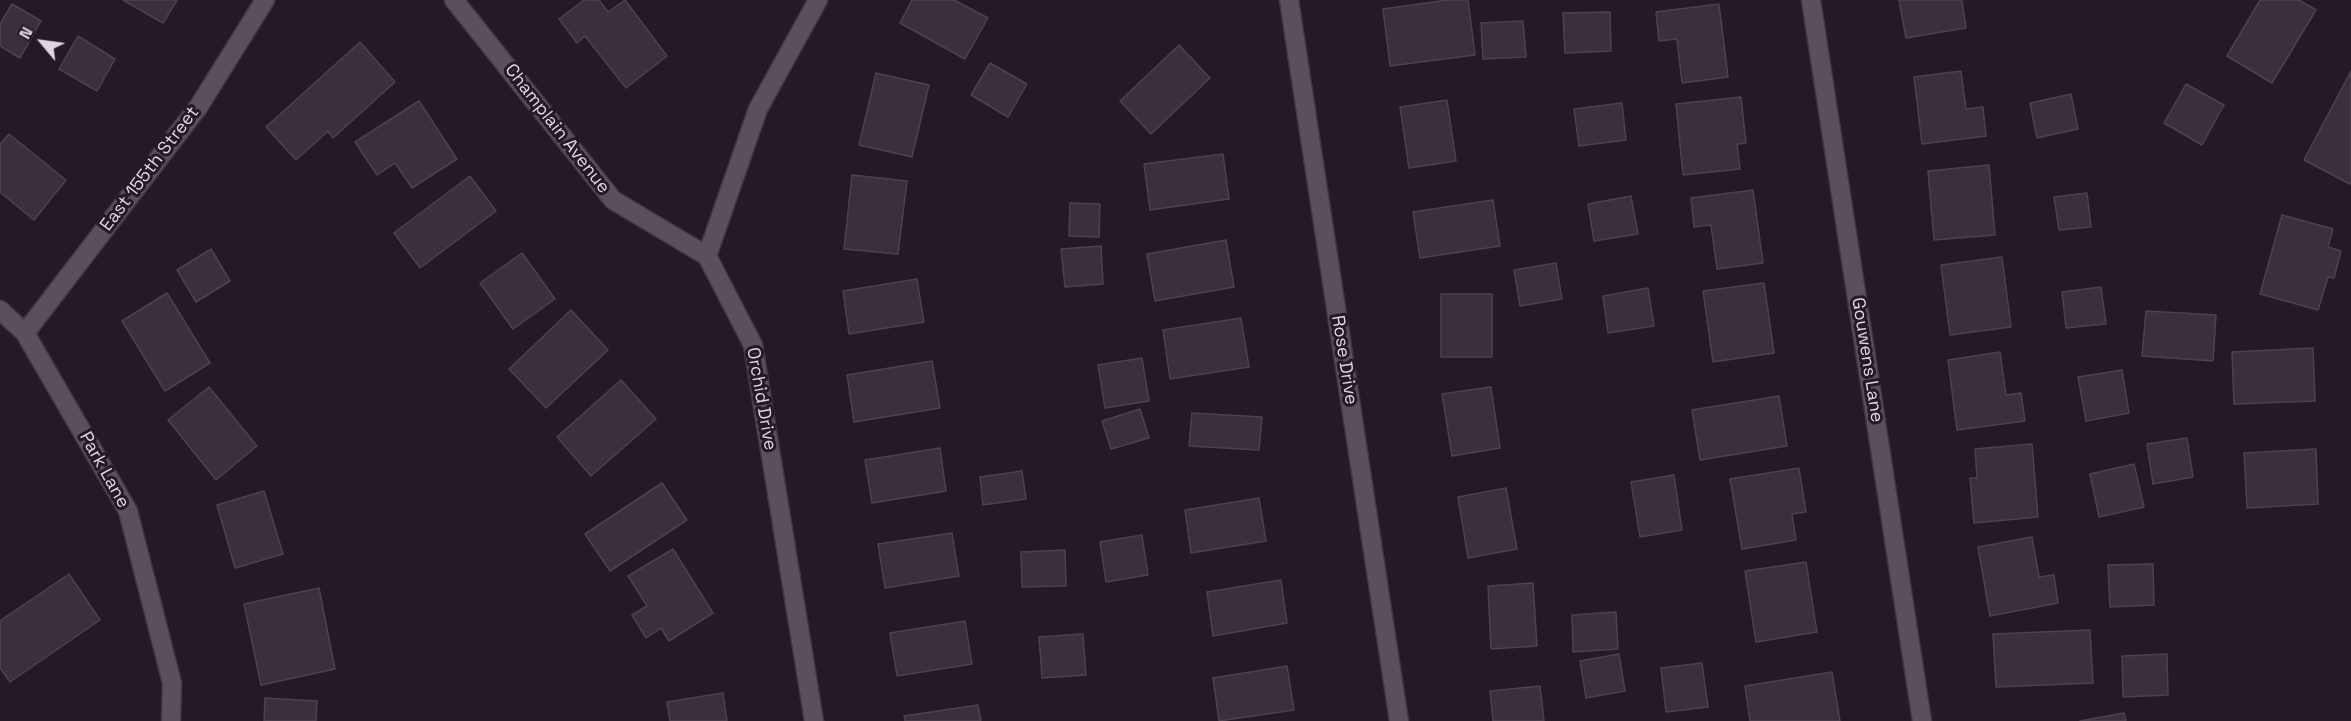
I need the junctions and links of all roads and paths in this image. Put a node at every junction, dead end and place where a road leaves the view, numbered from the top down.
1 (265, 0) edge
2 (454, 0) edge
3 (818, 0) edge
4 (1288, 0) edge
5 (1811, 0) edge
6 (707, 256) junction
7 (0, 310) edge
8 (25, 333) junction
9 (171, 721) edge
10 (814, 721) edge
11 (1399, 721) edge
12 (1922, 721) edge

1 - 8 street, East 155th Street
2 - 6 street, Champlain Avenue
3 - 6 street
4 - 11 street, Rose Drive
5 - 12 street, Gouwens Lane
6 - 10 street, Orchid Drive
7 - 8 street, Park Lane
8 - 9 street, Park Lane

